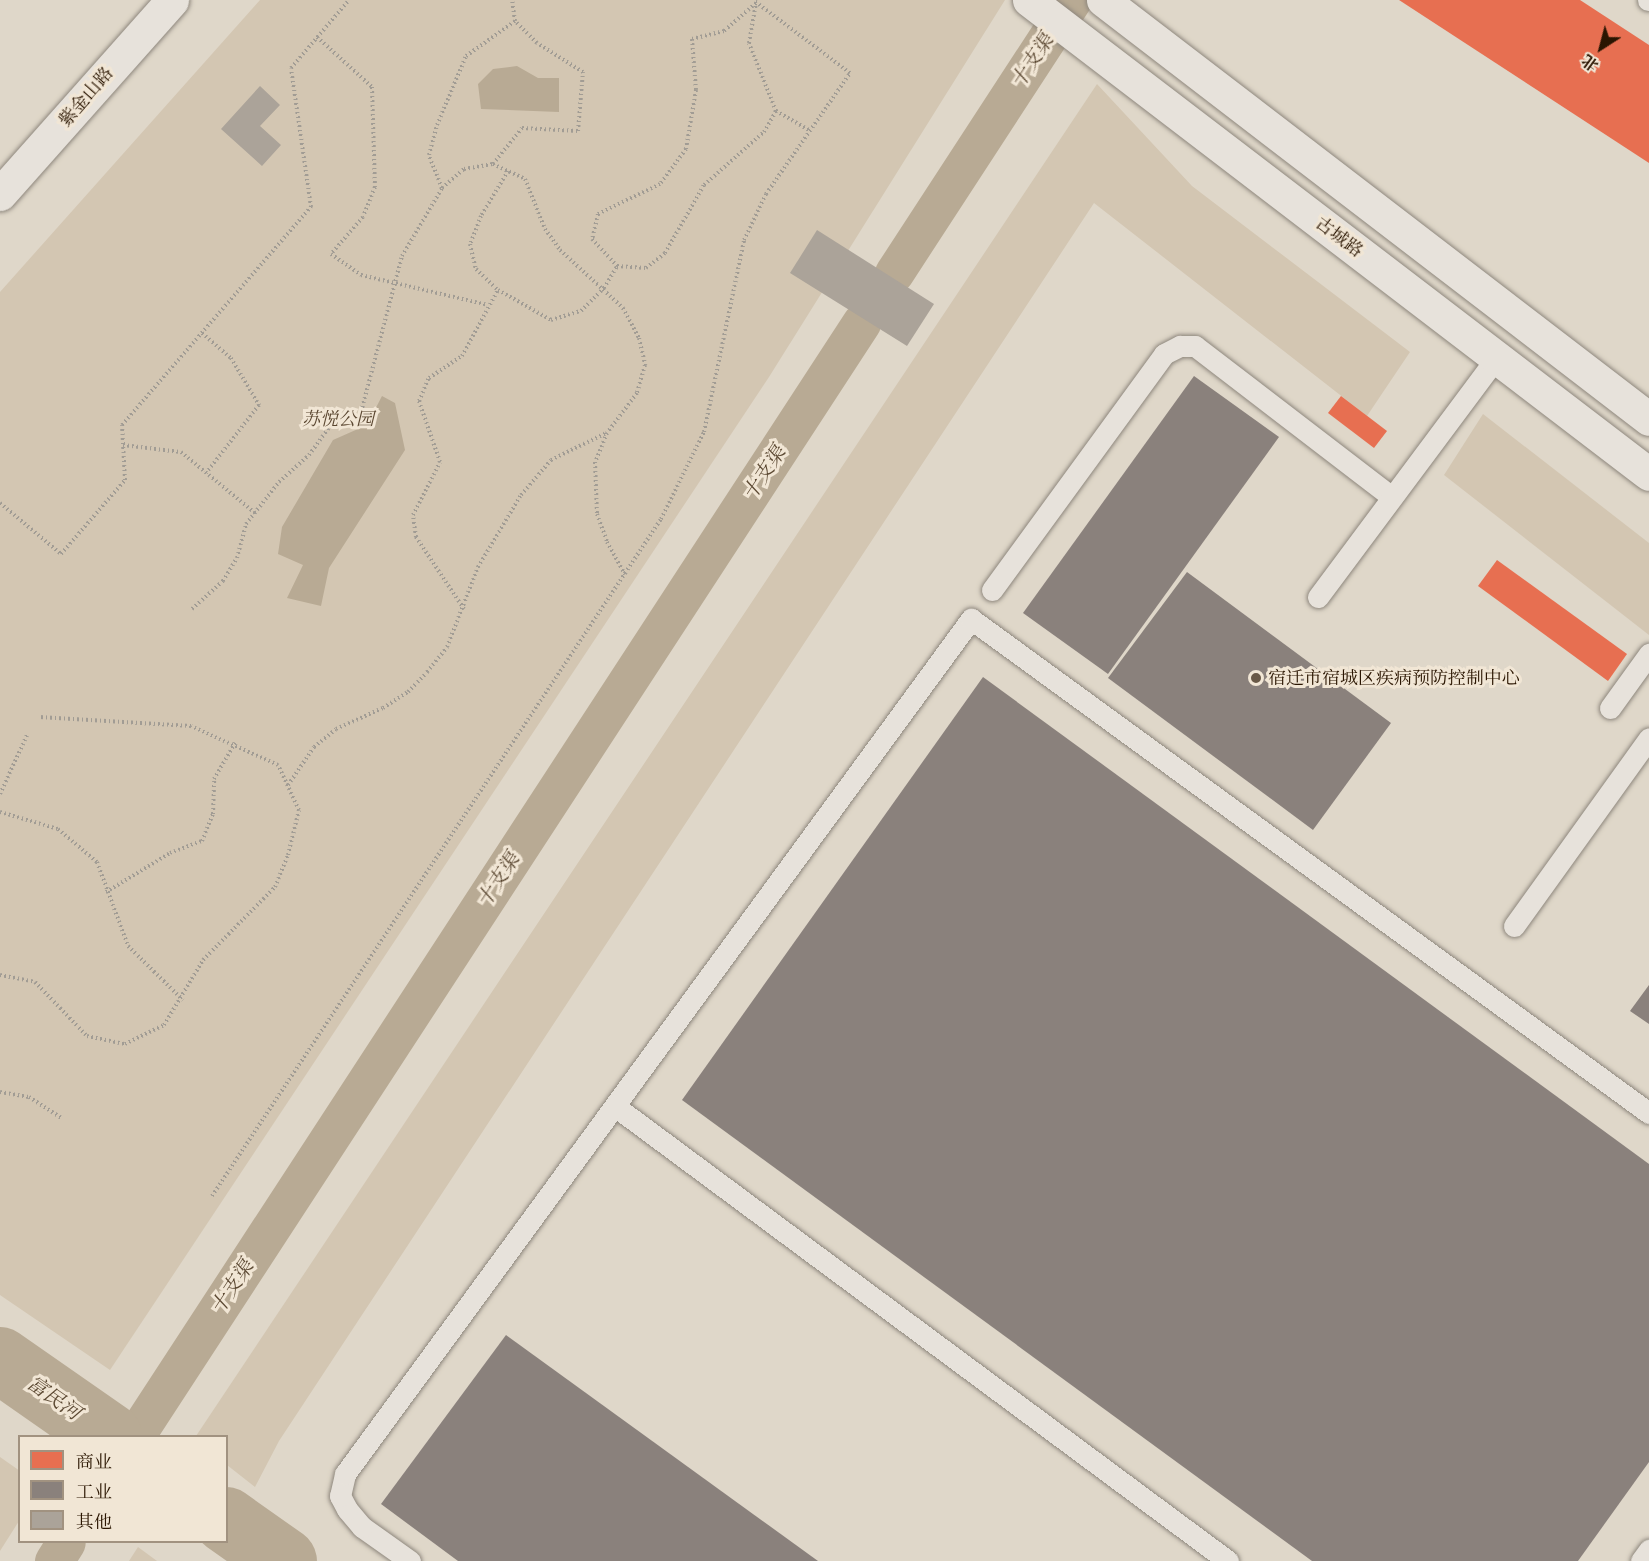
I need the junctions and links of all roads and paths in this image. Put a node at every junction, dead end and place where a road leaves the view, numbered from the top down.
1 (172, 0) edge
2 (349, 0) edge
3 (512, 0) edge
4 (1103, 0) edge
5 (754, 1) edge
6 (1036, 5) edge
7 (515, 21) junction
8 (317, 37) junction
9 (776, 111) junction
10 (809, 130) junction
11 (494, 164) junction
12 (508, 171) junction
13 (442, 188) junction
14 (0, 194) edge
15 (617, 266) junction
16 (394, 286) junction
17 (604, 288) junction
18 (498, 290) junction
19 (488, 305) junction
20 (202, 333) junction
21 (1497, 357) junction
22 (1649, 419) edge
23 (607, 433) junction
24 (123, 445) junction
25 (206, 473) junction
26 (1649, 474) edge
27 (1392, 497) junction
28 (0, 503) edge
29 (255, 513) junction
30 (625, 574) junction
31 (992, 590) dead end
32 (1318, 597) dead end
33 (192, 609) dead end
34 (464, 610) junction
35 (1649, 654) edge
36 (1610, 708) dead end
37 (39, 717) dead end
38 (27, 735) dead end
39 (1649, 738) edge
40 (235, 743) junction
41 (287, 786) junction
42 (0, 794) edge
43 (0, 812) edge
44 (106, 892) junction
45 (1514, 926) dead end
46 (0, 975) edge
47 (183, 1000) junction
48 (0, 1092) edge
49 (616, 1107) junction
50 (1649, 1113) edge
51 (63, 1119) dead end
52 (212, 1196) dead end
53 (1649, 1550) edge
54 (410, 1561) edge
55 (1228, 1561) edge
56 (1641, 1561) edge

1 - 14 main road, 紫金山路
2 - 8 path
3 - 7 path
4 - 22 main road
5 - 9 path
5 - 10 path
5 - 15 path
6 - 21 main road, 古城路
7 - 11 path
7 - 13 path
8 - 16 path
8 - 20 path
9 - 10 path
9 - 15 path
10 - 30 path
11 - 12 path
11 - 13 path
12 - 17 path
12 - 18 path
13 - 16 path
15 - 17 path
16 - 19 path
16 - 29 path
17 - 18 path
17 - 23 path
18 - 19 path
19 - 34 path
20 - 24 path
20 - 25 path
21 - 26 main road, 古城路
21 - 27 lane
23 - 30 path
23 - 34 path
24 - 25 path
24 - 28 path
25 - 29 path
27 - 31 lane
27 - 32 lane
29 - 33 path
30 - 52 path
34 - 41 path
35 - 36 lane
37 - 40 path
38 - 42 path
39 - 45 lane
40 - 41 path
40 - 44 path
41 - 47 path
43 - 44 path
44 - 47 path
46 - 47 path
48 - 51 path
49 - 50 lane
49 - 54 lane
49 - 55 lane
53 - 56 lane

